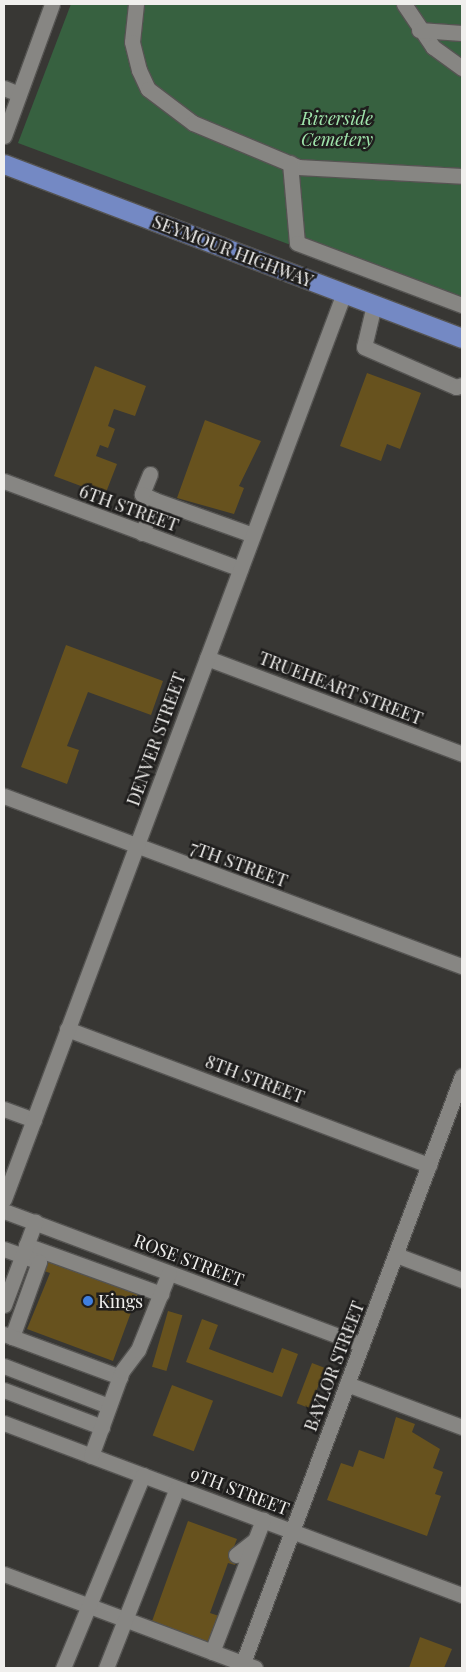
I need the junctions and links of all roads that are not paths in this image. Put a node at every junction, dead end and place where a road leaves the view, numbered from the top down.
1 (52, 4) edge
2 (136, 4) edge
3 (404, 4) edge
4 (419, 30) junction
5 (462, 33) edge
6 (462, 68) edge
7 (4, 88) edge
8 (19, 94) junction
9 (4, 136) edge
10 (4, 164) edge
11 (290, 164) junction
12 (462, 176) edge
13 (344, 293) junction
14 (374, 305) junction
15 (462, 305) edge
16 (462, 338) edge
17 (462, 385) edge
18 (150, 474) dead end
19 (4, 482) edge
20 (155, 500) junction
21 (142, 533) junction
22 (252, 535) junction
23 (240, 569) junction
24 (207, 658) junction
25 (462, 754) edge
26 (4, 796) edge
27 (137, 846) junction
28 (462, 966) edge
29 (67, 1029) junction
30 (462, 1076) edge
31 (4, 1108) edge
32 (34, 1120) junction
33 (429, 1165) junction
34 (4, 1198) edge
35 (4, 1211) edge
36 (35, 1222) junction
37 (4, 1249) edge
38 (24, 1250) junction
39 (396, 1255) junction
40 (170, 1273) junction
41 (462, 1280) edge
42 (160, 1294) junction
43 (4, 1305) edge
44 (8, 1336) edge
45 (362, 1345) junction
46 (4, 1366) edge
47 (120, 1376) junction
48 (347, 1384) junction
49 (4, 1390) edge
50 (109, 1406) junction
51 (4, 1423) edge
52 (102, 1427) junction
53 (462, 1427) edge
54 (91, 1456) junction
55 (143, 1475) junction
56 (176, 1488) junction
57 (263, 1520) junction
58 (292, 1531) junction
59 (256, 1540) junction
60 (4, 1574) edge
61 (240, 1581) junction
62 (462, 1595) edge
63 (88, 1606) junction
64 (124, 1619) junction
65 (212, 1652) junction
66 (246, 1667) edge
67 (63, 1668) edge
68 (106, 1668) edge

1 - 8 street
2 - 11 street
3 - 4 street
4 - 5 street
4 - 6 street
7 - 8 street
8 - 9 street
10 - 13 main road, SEYMOUR HIGHWAY
11 - 12 street
11 - 15 street
13 - 14 main road, SEYMOUR HIGHWAY
13 - 22 street, DENVER STREET
14 - 16 main road, SEYMOUR HIGHWAY
14 - 17 street
18 - 20 street
19 - 21 street, 6TH STREET
20 - 21 street
20 - 22 street
21 - 23 street, 6TH STREET
22 - 23 street, DENVER STREET
23 - 24 street, DENVER STREET
24 - 25 street, TRUEHEART STREET
24 - 27 street, DENVER STREET
26 - 27 street, 7TH STREET
27 - 28 street, 7TH STREET
27 - 29 street, DENVER STREET
29 - 32 street, DENVER STREET
29 - 33 street, 8TH STREET
30 - 33 street, BAYLOR STREET
31 - 32 street
32 - 34 street, DENVER STREET
33 - 39 street, BAYLOR STREET
35 - 36 street, ROSE STREET
36 - 38 street
36 - 40 street, ROSE STREET
37 - 38 street
38 - 42 street
38 - 43 street
38 - 44 street
39 - 41 street
39 - 45 street, BAYLOR STREET
40 - 42 street
40 - 45 street, ROSE STREET
42 - 47 street
44 - 47 street
45 - 48 street, BAYLOR STREET
46 - 50 street
47 - 50 street
48 - 53 street
48 - 58 street, BAYLOR STREET
49 - 52 street
50 - 52 street
51 - 54 street, 9TH STREET
52 - 54 street
54 - 55 street, 9TH STREET
55 - 56 street, 9TH STREET
55 - 63 street
56 - 57 street, 9TH STREET
56 - 64 street
57 - 58 street, 9TH STREET
57 - 59 street
58 - 62 street, 9TH STREET
58 - 66 street, BAYLOR STREET
59 - 61 street
59 - 61 street
60 - 63 street
61 - 65 street
63 - 64 street
63 - 67 street
64 - 65 street
64 - 68 street
65 - 66 street

